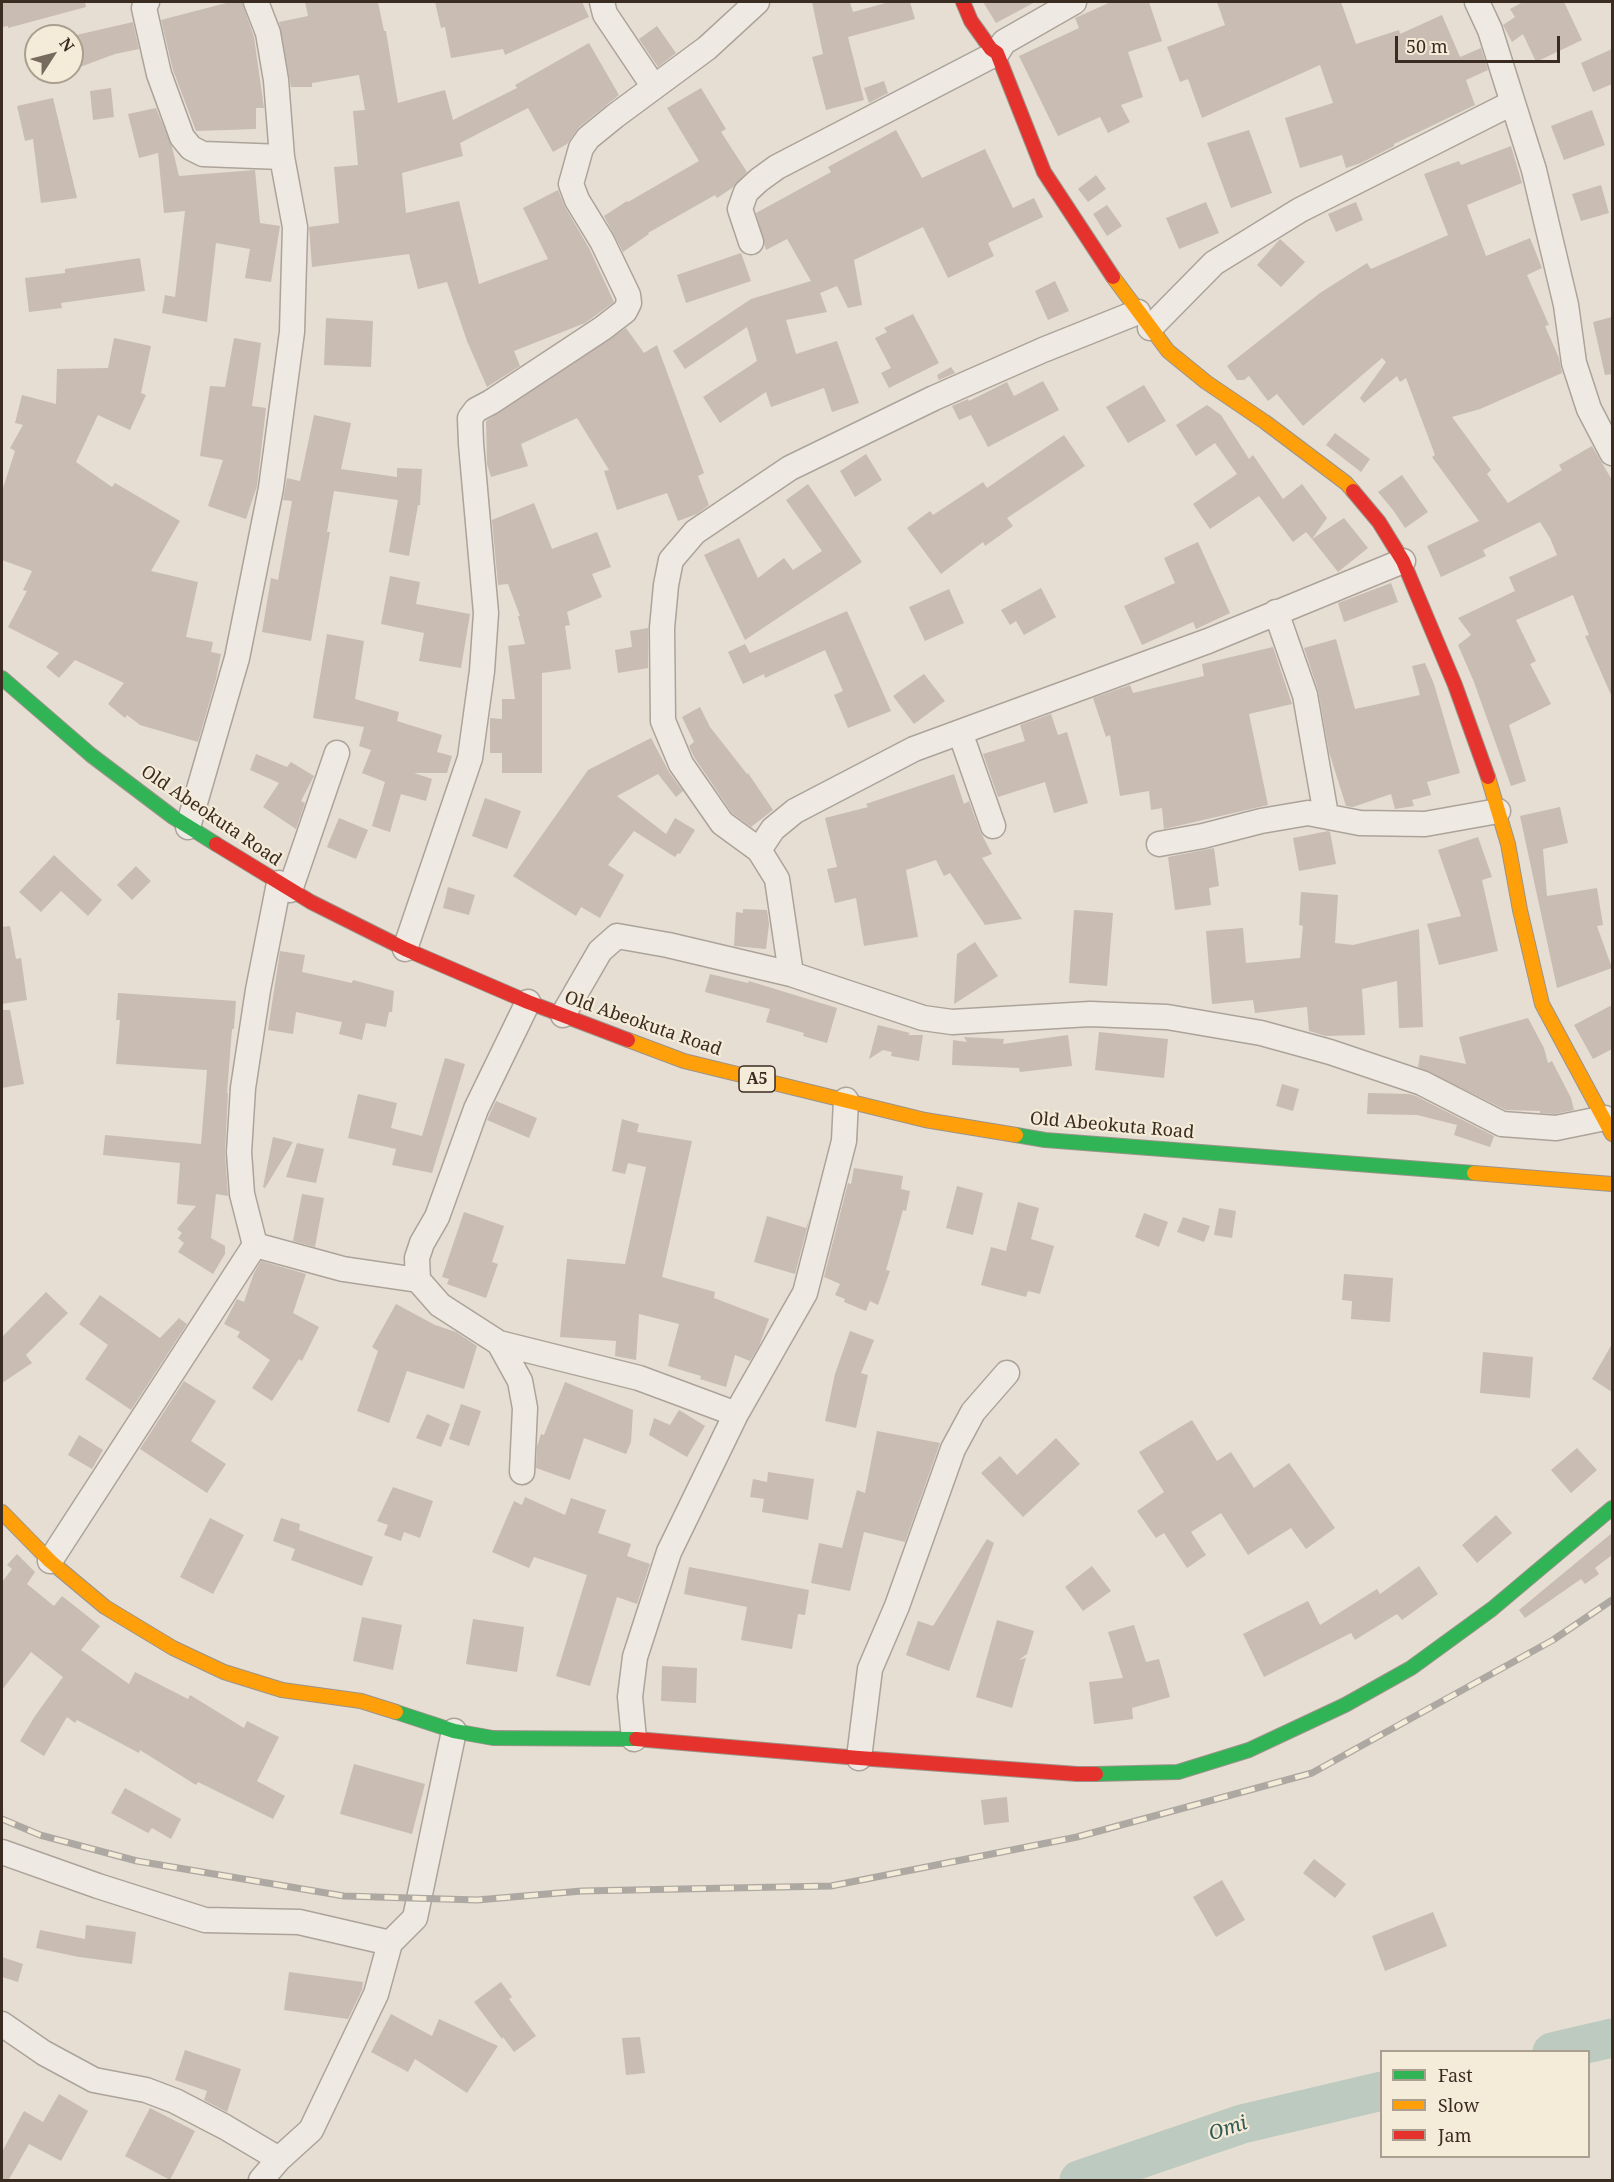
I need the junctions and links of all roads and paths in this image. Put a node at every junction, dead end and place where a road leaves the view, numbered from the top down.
1 (147, 2) edge
2 (256, 2) edge
3 (602, 2) edge
4 (757, 2) edge
5 (963, 2) edge
6 (1074, 2) edge
7 (1477, 2) edge
8 (997, 53) junction
9 (654, 87) junction
10 (1512, 103) junction
11 (282, 157) junction
12 (751, 242) dead end
13 (1144, 320) junction
14 (1612, 453) edge
15 (1403, 561) junction
16 (1276, 612) junction
17 (2, 678) edge
18 (960, 732) junction
19 (337, 753) dead end
20 (1498, 811) junction
21 (1326, 815) junction
22 (993, 826) dead end
23 (188, 827) junction
24 (1159, 844) dead end
25 (759, 850) junction
26 (285, 886) junction
27 (405, 949) junction
28 (791, 974) junction
29 (528, 1002) junction
30 (562, 1015) junction
31 (846, 1100) junction
32 (1609, 1126) edge
33 (1612, 1184) edge
34 (255, 1245) junction
35 (418, 1280) junction
36 (499, 1343) junction
37 (1007, 1373) dead end
38 (736, 1414) junction
39 (522, 1472) dead end
40 (1612, 1508) edge
41 (2, 1512) edge
42 (50, 1561) junction
43 (454, 1731) junction
44 (634, 1739) junction
45 (860, 1758) junction
46 (2, 1852) edge
47 (390, 1943) junction
48 (2, 2024) edge
49 (279, 2159) junction
50 (261, 2181) edge

1 - 11 street
2 - 11 street
3 - 9 street
4 - 9 street
5 - 8 main road
6 - 8 street
7 - 10 street
8 - 12 street
8 - 13 main road
9 - 27 street
10 - 13 street
10 - 14 street
11 - 23 street
13 - 15 main road
13 - 25 street
15 - 16 street
15 - 20 main road
16 - 18 street
16 - 21 street
17 - 23 main road, Old Abeokuta Road / A5
18 - 22 street
18 - 25 street
19 - 26 street
20 - 21 street
20 - 32 main road
21 - 24 street
23 - 26 main road, Old Abeokuta Road / A5
25 - 28 street
26 - 27 main road, Old Abeokuta Road / A5
26 - 34 street
27 - 29 main road, Old Abeokuta Road / A5
28 - 30 street
28 - 32 street
29 - 30 main road, Old Abeokuta Road / A5
29 - 35 street
30 - 31 main road, Old Abeokuta Road / A5
31 - 33 main road, Old Abeokuta Road / A5
31 - 38 street
34 - 35 street
34 - 42 street
35 - 36 street
36 - 38 street
36 - 39 street
37 - 45 street
38 - 44 street
40 - 45 main road
41 - 42 main road
42 - 43 main road
43 - 44 main road
43 - 47 street
44 - 45 main road
46 - 47 street
47 - 49 street
48 - 49 street
49 - 50 street

